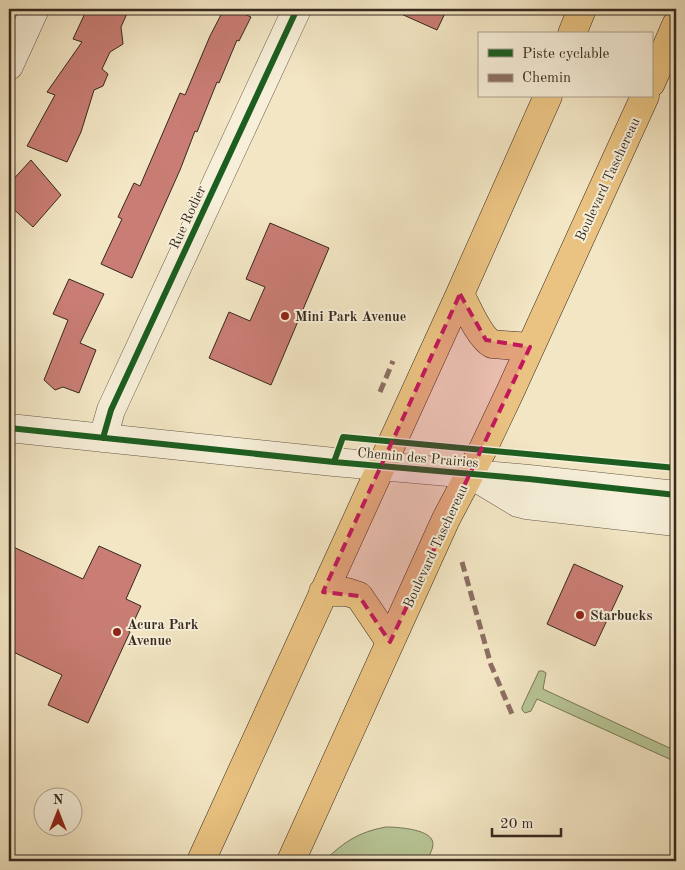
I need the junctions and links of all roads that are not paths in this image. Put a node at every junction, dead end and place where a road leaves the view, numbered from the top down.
1 (35, 9) edge
2 (297, 9) edge
3 (582, 9) edge
4 (676, 25) edge
5 (573, 32) edge
6 (9, 66) edge
7 (652, 81) edge
8 (547, 98) edge
9 (644, 98) edge
10 (460, 294) junction
11 (530, 347) junction
12 (9, 428) edge
13 (104, 438) junction
14 (381, 466) junction
15 (469, 474) junction
16 (676, 495) edge
17 (676, 522) edge
18 (323, 592) junction
19 (390, 642) junction
20 (201, 861) edge
21 (291, 861) edge

1 - 6 street
2 - 13 street, Rue Rodier
3 - 5 main road
4 - 7 main road
8 - 10 main road
9 - 11 main road, Boulevard Taschereau
10 - 11 main road
10 - 14 main road
11 - 15 main road, Boulevard Taschereau
12 - 13 street, Chemin des Prairies
13 - 14 street, Chemin des Prairies
14 - 15 street, Chemin des Prairies
14 - 18 main road
15 - 16 street, Chemin des Prairies
15 - 17 street, Chemin des Prairies
15 - 19 main road, Boulevard Taschereau
18 - 19 main road
18 - 20 main road
19 - 21 main road, Boulevard Taschereau

